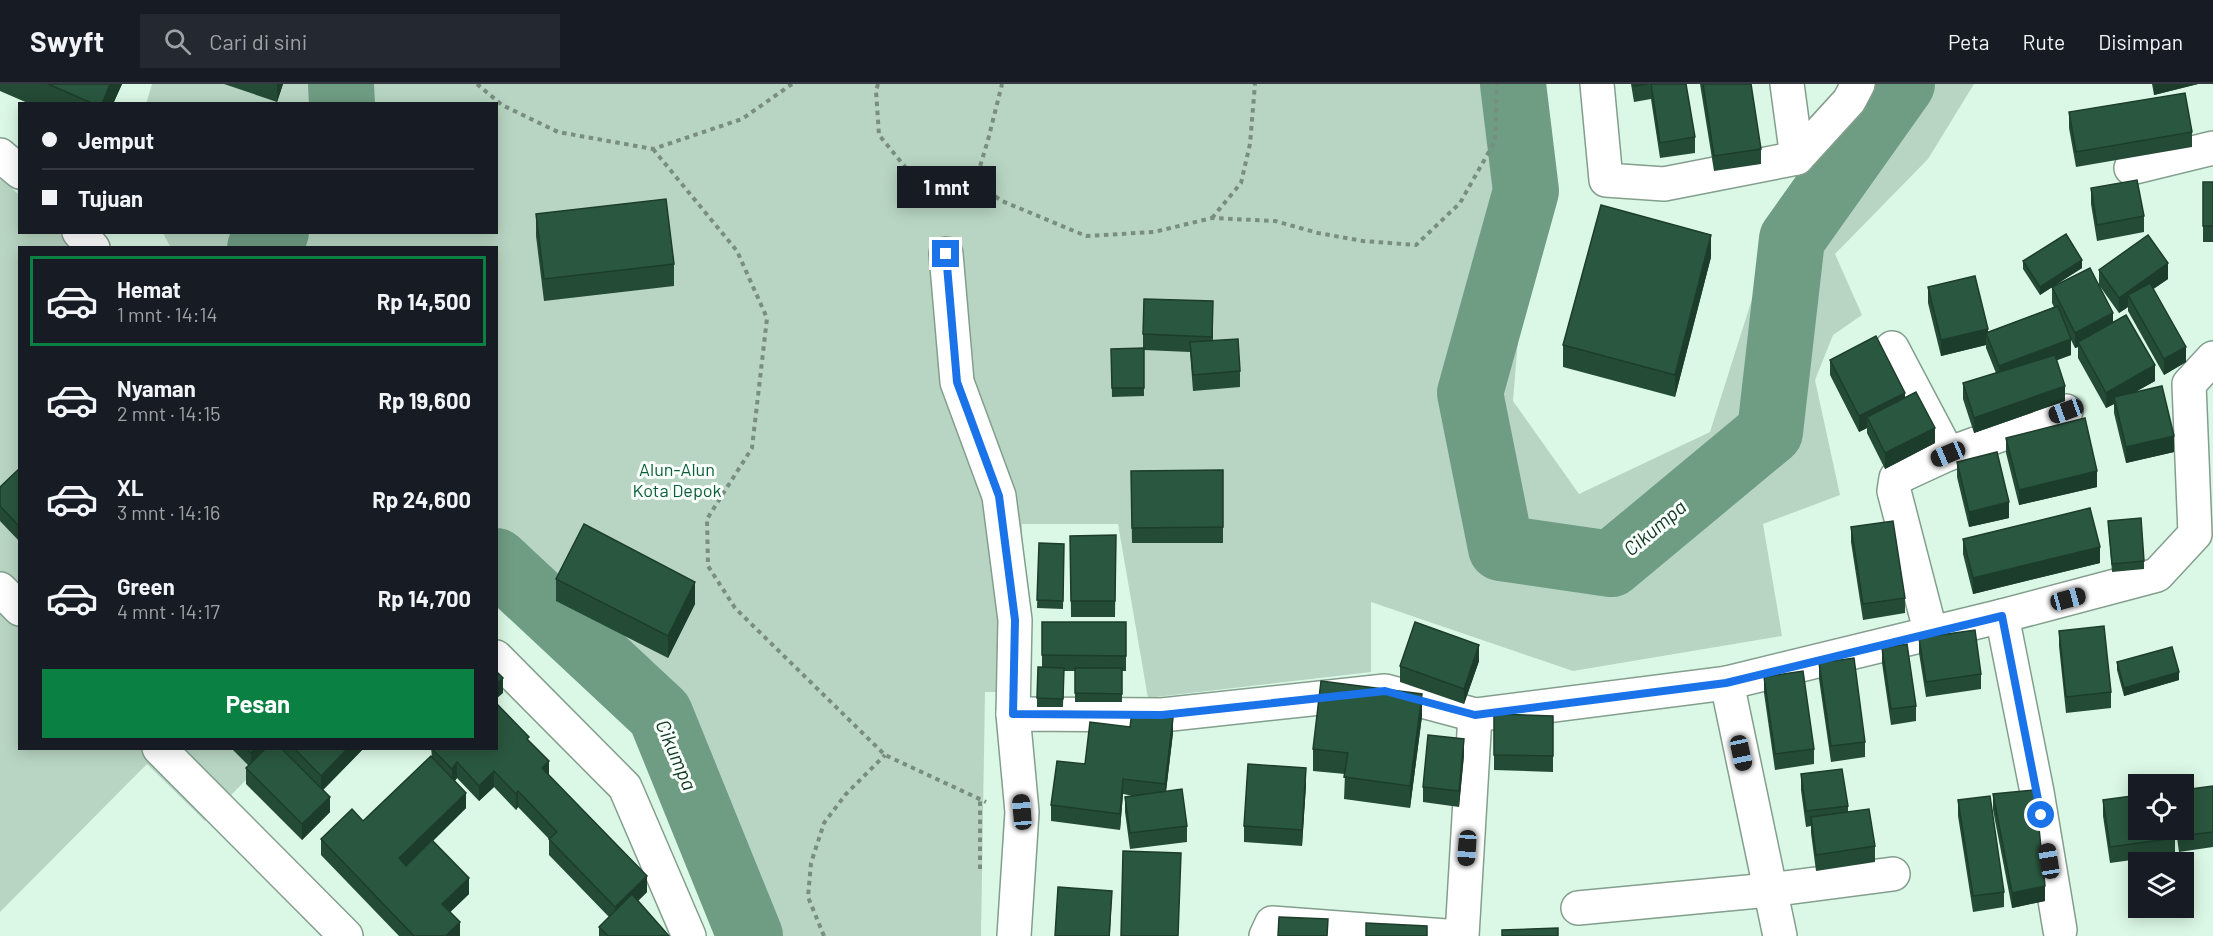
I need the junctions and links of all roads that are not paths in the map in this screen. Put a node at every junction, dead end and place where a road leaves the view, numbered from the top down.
1 (1597, 84) edge
2 (1787, 84) edge
3 (1858, 84) edge
4 (2213, 148) edge
5 (0, 155) edge
6 (1797, 158) junction
7 (2131, 168) dead end
8 (18, 170) edge
9 (81, 234) edge
10 (91, 246) edge
11 (946, 254) dead end
12 (1892, 348) dead end
13 (2213, 358) edge
14 (2066, 411) dead end
15 (1948, 454) junction
16 (0, 588) edge
17 (18, 607) edge
18 (2002, 616) junction
19 (1932, 634) junction
20 (498, 659) edge
21 (1726, 683) junction
22 (1013, 714) junction
23 (1475, 715) junction
24 (161, 750) edge
25 (1893, 874) dead end
26 (1768, 890) junction
27 (1578, 908) dead end
28 (2060, 930) dead end
29 (346, 936) edge
30 (688, 936) edge
31 (1014, 936) edge
32 (1266, 936) edge
33 (1446, 936) edge
34 (1462, 936) edge
35 (1780, 936) edge

1 - 6 street
2 - 6 street
3 - 6 street
4 - 7 street
5 - 8 street
9 - 10 street
11 - 22 street
12 - 15 street
13 - 18 street
14 - 15 street
15 - 19 street
16 - 17 street
18 - 19 street
18 - 28 street
19 - 21 street
20 - 30 street
21 - 23 street
21 - 26 street
22 - 23 street
22 - 31 street
23 - 34 street
24 - 29 street
25 - 26 street
26 - 27 street
26 - 35 street
32 - 33 street

